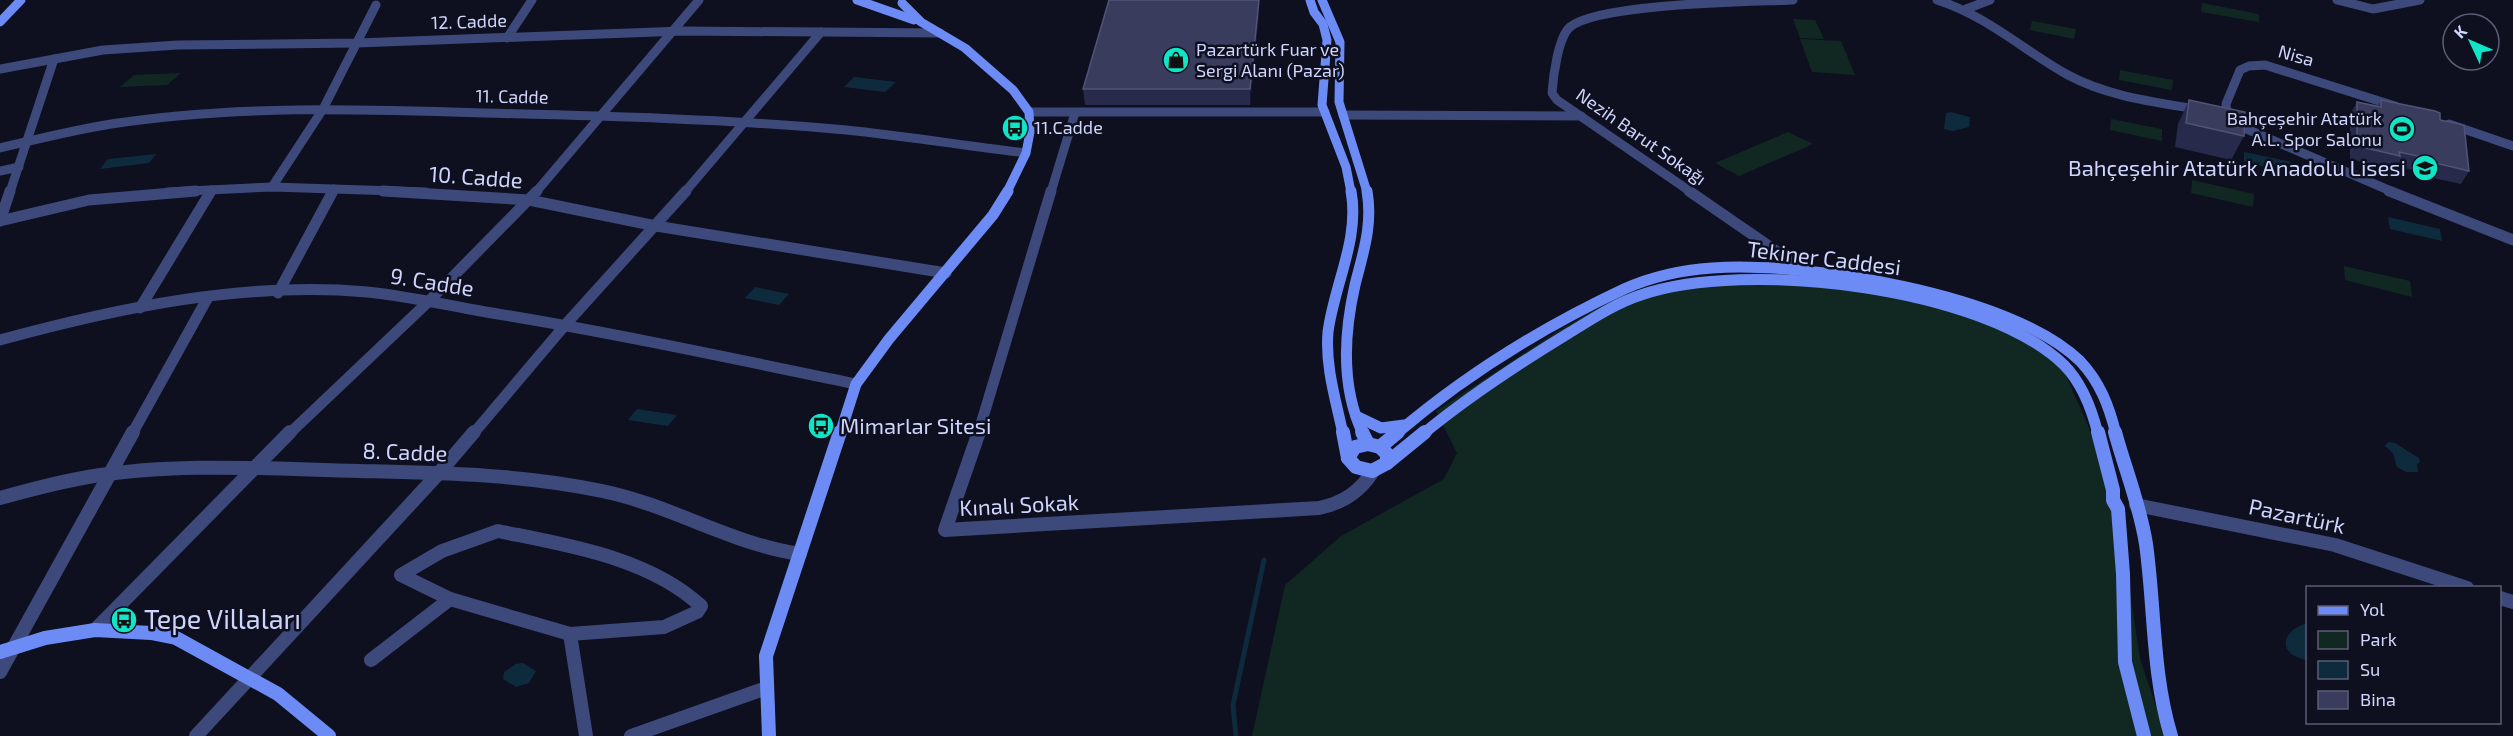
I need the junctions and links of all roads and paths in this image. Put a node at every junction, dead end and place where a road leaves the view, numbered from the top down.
1 (21, 0) edge
2 (532, 0) edge
3 (699, 0) edge
4 (857, 0) edge
5 (1310, 0) edge
6 (1323, 0) edge
7 (1793, 0) edge
8 (1937, 0) edge
9 (1990, 0) edge
10 (2337, 0) edge
11 (2420, 0) edge
12 (904, 1) edge
13 (376, 4) dead end
14 (872, 4) edge
15 (1966, 9) junction
16 (0, 22) edge
17 (921, 22) junction
18 (675, 31) junction
19 (821, 32) junction
20 (940, 33) junction
21 (507, 38) junction
22 (357, 43) junction
23 (54, 59) junction
24 (0, 69) edge
25 (2400, 108) edge
26 (323, 109) junction
27 (1029, 112) junction
28 (1074, 112) junction
29 (1325, 112) junction
30 (1342, 115) junction
31 (2227, 115) junction
32 (603, 116) junction
33 (1581, 116) junction
34 (2434, 119) edge
35 (742, 124) junction
36 (28, 141) junction
37 (2513, 146) edge
38 (0, 148) edge
39 (1026, 153) junction
40 (19, 167) junction
41 (0, 171) edge
42 (272, 187) junction
43 (334, 189) junction
44 (212, 190) junction
45 (529, 200) junction
46 (0, 221) edge
47 (656, 226) junction
48 (2513, 240) edge
49 (946, 273) junction
50 (1808, 273) junction
51 (1822, 285) junction
52 (278, 293) junction
53 (207, 299) junction
54 (428, 302) junction
55 (140, 308) junction
56 (566, 324) junction
57 (0, 340) edge
58 (856, 384) junction
59 (1356, 416) junction
60 (1408, 423) junction
61 (1374, 446) junction
62 (1348, 458) junction
63 (1387, 463) junction
64 (256, 468) junction
65 (1373, 471) junction
66 (110, 472) junction
67 (439, 473) junction
68 (2113, 495) junction
69 (0, 498) edge
70 (2135, 499) junction
71 (800, 554) junction
72 (2462, 586) edge
73 (450, 599) junction
74 (95, 630) junction
75 (570, 634) junction
76 (15, 646) junction
77 (0, 652) edge
78 (372, 660) dead end
79 (0, 672) edge
80 (249, 677) junction
81 (766, 688) junction
82 (196, 736) edge
83 (329, 736) edge
84 (586, 736) edge
85 (631, 736) edge
86 (769, 736) edge
87 (2144, 736) edge
88 (2171, 736) edge

1 - 16 street
2 - 21 street
3 - 18 street
4 - 14 street
5 - 29 street
6 - 30 street
7 - 33 street, Nezih Barut Sokağı
8 - 15 street
9 - 15 street
10 - 11 street
12 - 14 street
12 - 17 street
13 - 22 street
14 - 17 street
15 - 31 street
17 - 20 street
18 - 19 street, 12. Cadde
18 - 21 street, 12. Cadde
18 - 32 street
19 - 20 street, 12. Cadde
19 - 35 street
20 - 27 street
21 - 22 street, 12. Cadde
22 - 23 street, 12. Cadde
22 - 26 street
23 - 24 street, 12. Cadde
23 - 36 street
25 - 31 street, Nisa
26 - 32 street, 11. Cadde
26 - 36 street, 11. Cadde
26 - 42 street
27 - 28 street
27 - 39 street
28 - 29 street
28 - 65 street, Kınalı Sokak
29 - 62 street
30 - 33 street
30 - 59 street
31 - 48 street
32 - 35 street, 11. Cadde
32 - 45 street
33 - 50 street, Nezih Barut Sokağı
34 - 37 street
35 - 39 street, 11. Cadde
35 - 47 street
36 - 38 street, 11. Cadde
36 - 40 street
39 - 49 street
40 - 41 street
40 - 46 street
42 - 43 street, 10. Cadde
42 - 44 street, 10. Cadde
43 - 45 street, 10. Cadde
43 - 52 street
44 - 46 street, 10. Cadde
44 - 55 street
45 - 47 street, 10. Cadde
45 - 54 street
47 - 49 street, 10. Cadde
47 - 56 street
49 - 58 street
50 - 51 street
50 - 60 street, Tekiner Caddesi
50 - 70 street, Tekiner Caddesi
51 - 63 street, Tekiner Caddesi
51 - 68 street, Tekiner Caddesi
52 - 53 street, 9. Cadde
52 - 54 street, 9. Cadde
53 - 55 street, 9. Cadde
53 - 66 street
54 - 56 street, 9. Cadde
54 - 64 street
55 - 57 street, 9. Cadde
56 - 58 street, 9. Cadde
56 - 67 street
58 - 71 street
59 - 60 street
59 - 61 street
60 - 61 street, Tekiner Caddesi
61 - 62 street, Tekiner Caddesi
61 - 63 street
62 - 65 street
63 - 65 street, Tekiner Caddesi
64 - 66 street, 8. Cadde
64 - 67 street, 8. Cadde
64 - 74 street
66 - 69 street, 8. Cadde
66 - 76 street
67 - 71 street, 8. Cadde
67 - 80 street
68 - 70 street, Pazartürk
68 - 87 street, Tekiner Caddesi
70 - 72 street, Pazartürk
70 - 88 street, Tekiner Caddesi
71 - 81 street
73 - 75 street
73 - 75 street
73 - 78 street
74 - 76 street
74 - 80 street
75 - 84 street
76 - 77 street
76 - 79 street
80 - 82 street
80 - 83 street
81 - 85 street
81 - 86 street

